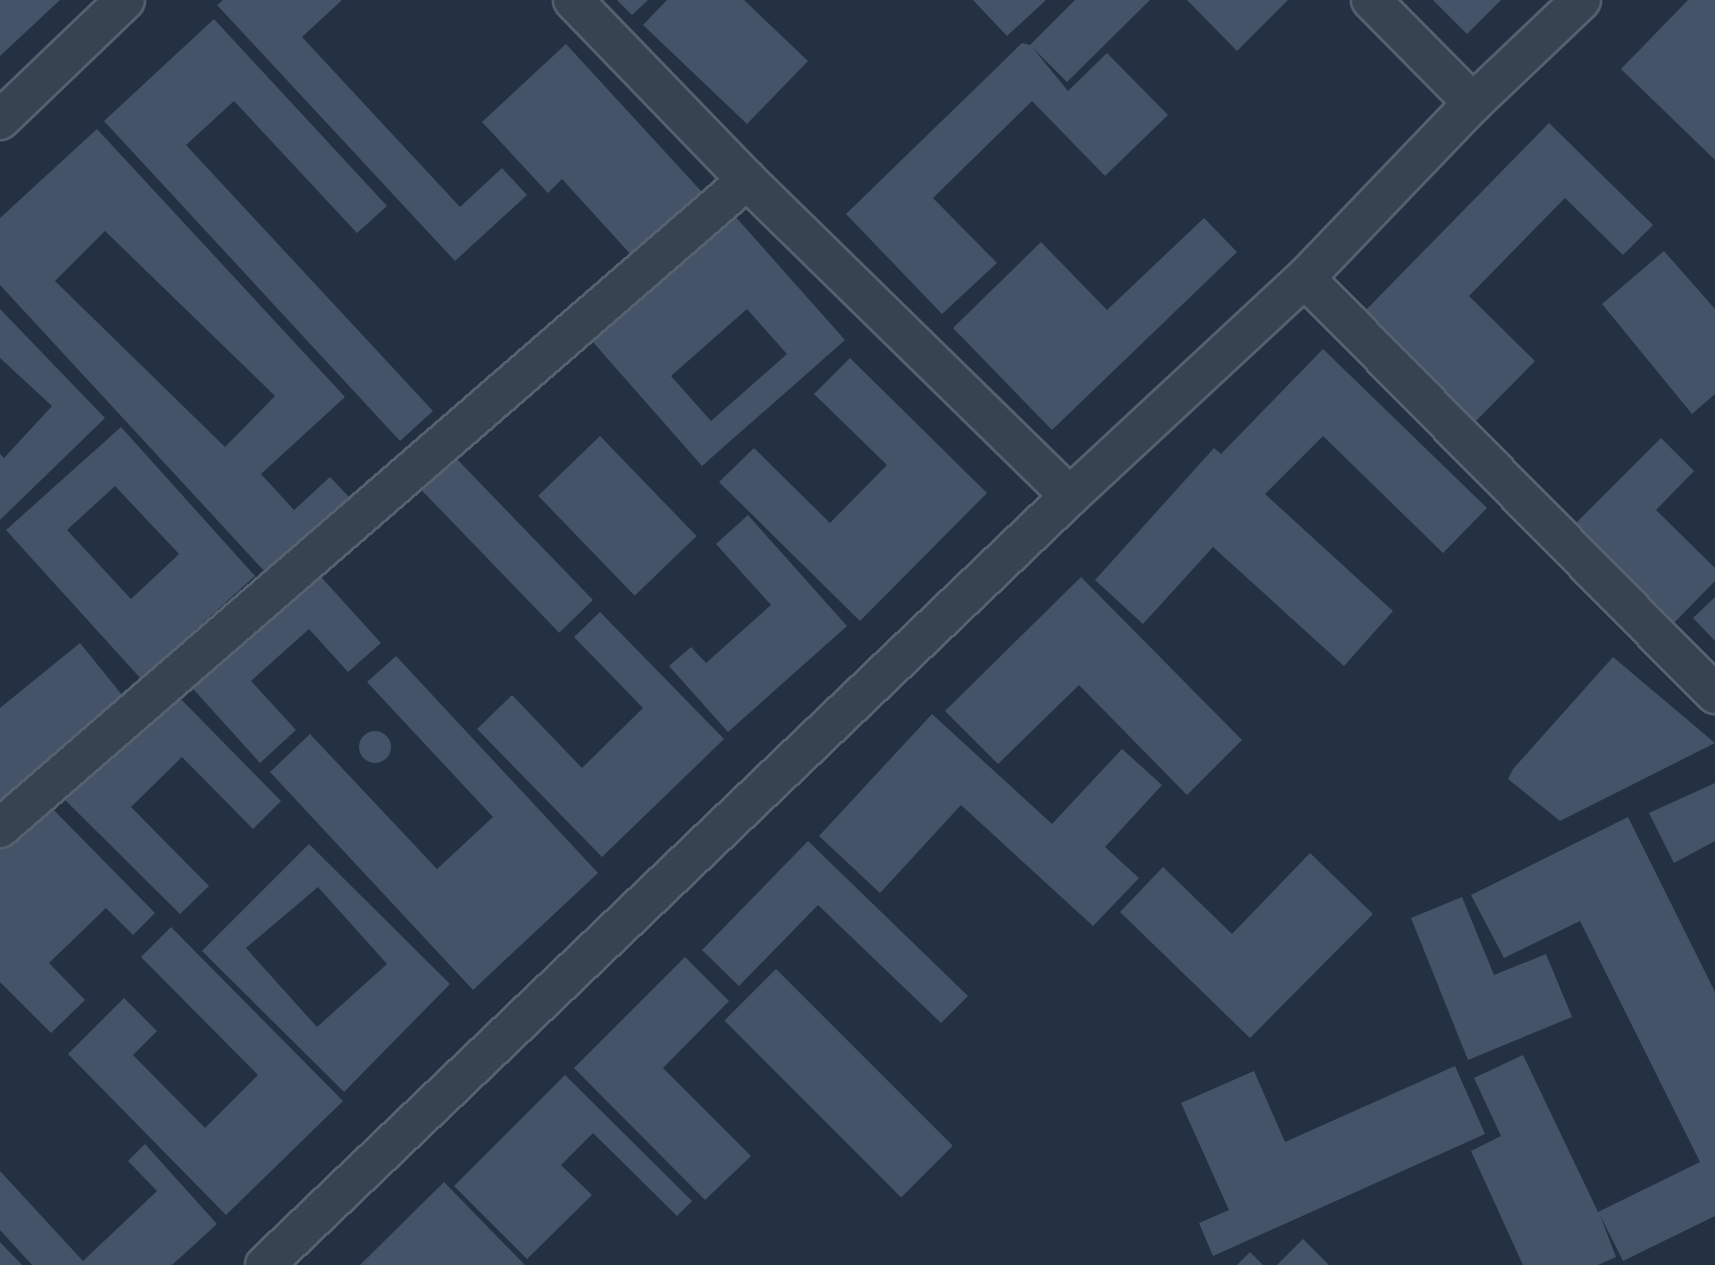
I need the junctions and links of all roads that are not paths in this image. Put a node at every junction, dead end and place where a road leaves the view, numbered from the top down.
1 (125, 0) edge
2 (573, 0) edge
3 (1371, 0) edge
4 (1581, 0) edge
5 (1473, 103) junction
6 (0, 120) edge
7 (747, 180) junction
8 (1305, 278) junction
9 (1070, 496) junction
10 (1715, 694) edge
11 (0, 828) edge
12 (265, 1265) edge

1 - 6 street
2 - 7 street
3 - 5 street
4 - 5 street
5 - 8 street
7 - 9 street
7 - 11 street
8 - 9 street
8 - 10 street
9 - 12 street

